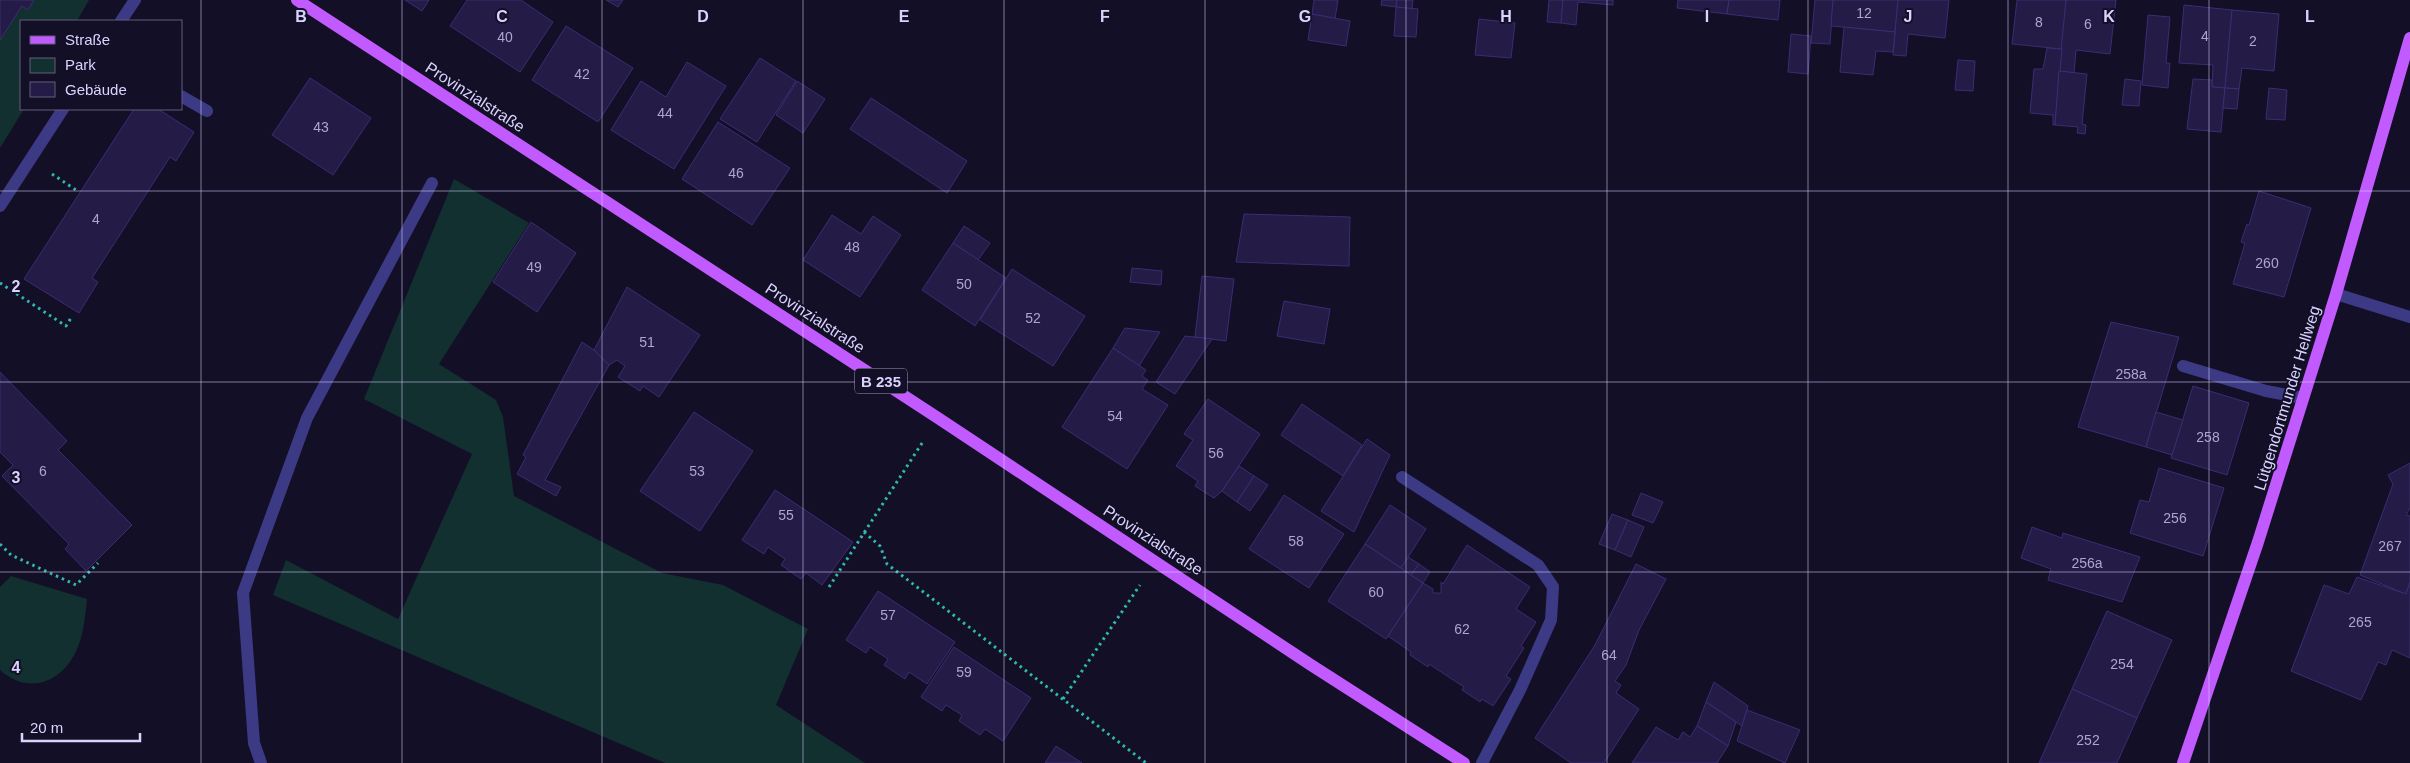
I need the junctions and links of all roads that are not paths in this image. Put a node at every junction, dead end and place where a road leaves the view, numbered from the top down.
1 (135, 0) edge
2 (297, 0) edge
3 (122, 20) edge
4 (2410, 38) edge
5 (182, 97) edge
6 (62, 110) edge
7 (206, 111) dead end
8 (432, 183) dead end
9 (0, 206) edge
10 (2336, 294) junction
11 (2410, 317) edge
12 (2183, 366) dead end
13 (2304, 398) junction
14 (1402, 477) dead end
15 (261, 763) edge
16 (1464, 763) edge
17 (1482, 763) edge
18 (2182, 763) edge

1 - 3 street
2 - 16 main road, Provinzialstraße / B 235
4 - 10 main road, Lütgendortmunder Hellweg
5 - 7 street
6 - 9 street
8 - 15 street
10 - 11 street
10 - 13 main road, Lütgendortmunder Hellweg
12 - 13 street
13 - 18 main road, Lütgendortmunder Hellweg
14 - 17 street

